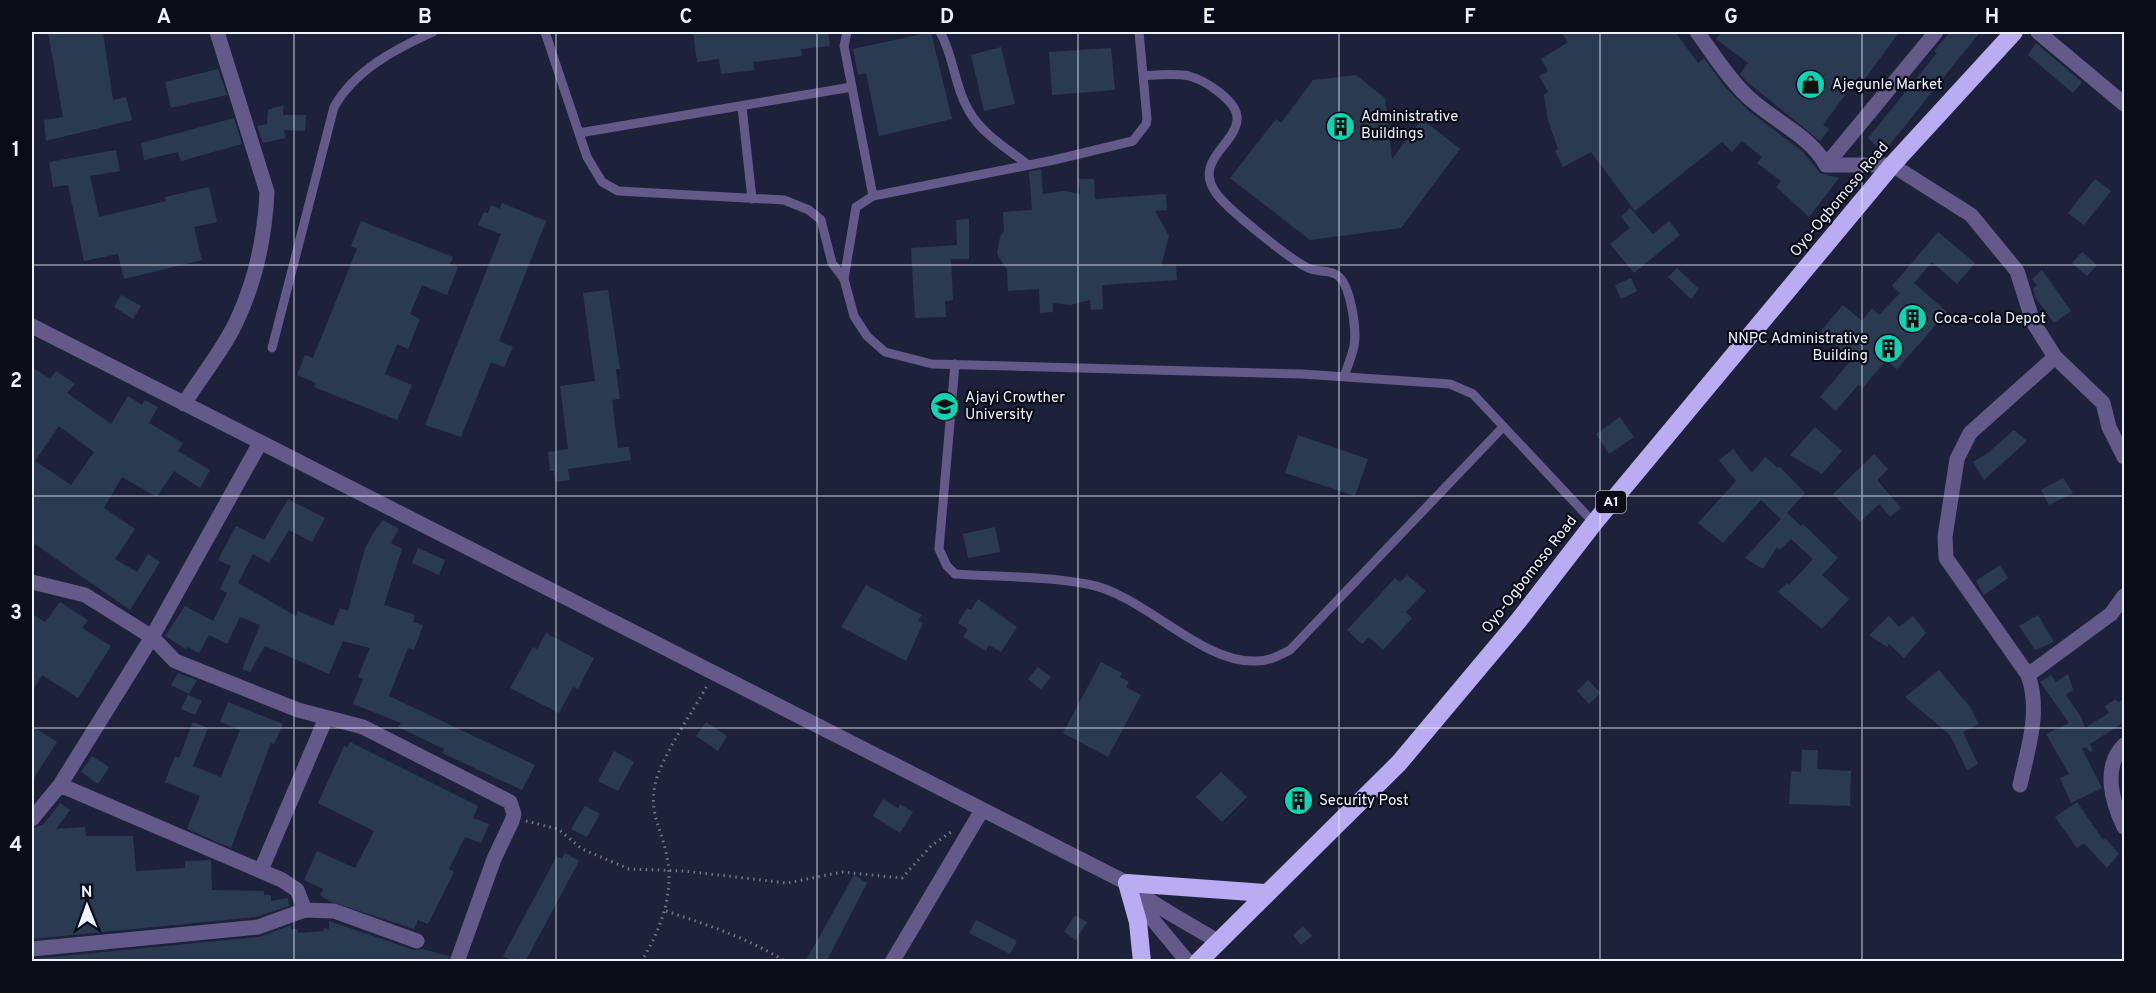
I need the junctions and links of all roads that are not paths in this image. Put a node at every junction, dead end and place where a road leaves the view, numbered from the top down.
1 (218, 32) edge
2 (433, 32) edge
3 (545, 32) edge
4 (847, 32) edge
5 (940, 32) edge
6 (1139, 32) edge
7 (1697, 32) edge
8 (1936, 32) edge
9 (2014, 32) edge
10 (2038, 32) edge
11 (418, 35) edge
12 (1143, 76) junction
13 (852, 87) junction
14 (2124, 104) edge
15 (742, 107) junction
16 (579, 134) junction
17 (1028, 165) junction
18 (1826, 165) junction
19 (1892, 165) junction
20 (873, 196) junction
21 (752, 199) junction
22 (844, 279) junction
23 (32, 326) edge
24 (272, 348) dead end
25 (2055, 357) junction
26 (955, 364) junction
27 (1344, 377) junction
28 (183, 404) junction
29 (1503, 427) junction
30 (260, 443) junction
31 (2124, 457) edge
32 (1594, 523) junction
33 (32, 582) edge
34 (2124, 596) edge
35 (152, 637) junction
36 (2028, 675) junction
37 (326, 718) junction
38 (2124, 745) edge
39 (60, 785) junction
40 (2020, 785) dead end
41 (982, 810) junction
42 (32, 819) edge
43 (2124, 827) edge
44 (261, 870) junction
45 (1127, 884) junction
46 (1265, 892) junction
47 (1147, 901) junction
48 (305, 910) junction
49 (1217, 941) junction
50 (417, 942) dead end
51 (32, 949) edge
52 (457, 962) edge
53 (892, 962) edge
54 (1142, 962) edge
55 (1188, 962) edge
56 (1198, 962) edge

1 - 28 street
2 - 11 lane
3 - 16 lane
4 - 13 lane
5 - 17 lane
6 - 12 lane
7 - 18 street
8 - 18 street
9 - 19 highway, Oyo-Ogbomoso Road / A1
10 - 14 street
11 - 24 lane
12 - 17 lane
12 - 27 lane
13 - 15 lane
13 - 20 lane
15 - 16 lane
15 - 21 lane
16 - 21 lane
17 - 20 lane
18 - 19 street
19 - 25 street
19 - 32 highway, Oyo-Ogbomoso Road / A1
20 - 22 lane
21 - 22 lane
22 - 26 lane
23 - 28 street
25 - 31 street
25 - 36 street
26 - 27 lane
26 - 29 lane
27 - 29 lane
28 - 30 street
29 - 32 lane
30 - 35 street
30 - 41 street
32 - 46 highway, Oyo-Ogbomoso Road / A1
33 - 35 street
34 - 36 street
35 - 37 street
35 - 39 street
36 - 40 street
37 - 44 street
37 - 52 street
38 - 43 street
39 - 42 street
39 - 44 street
41 - 45 street
41 - 53 street
44 - 48 street
45 - 46 highway
45 - 47 street
45 - 54 highway
46 - 49 highway, Oyo-Ogbomoso Road / A1
47 - 49 street
47 - 55 street
48 - 50 street
48 - 51 street
49 - 56 highway, Oyo-Ogbomoso Road / A1

